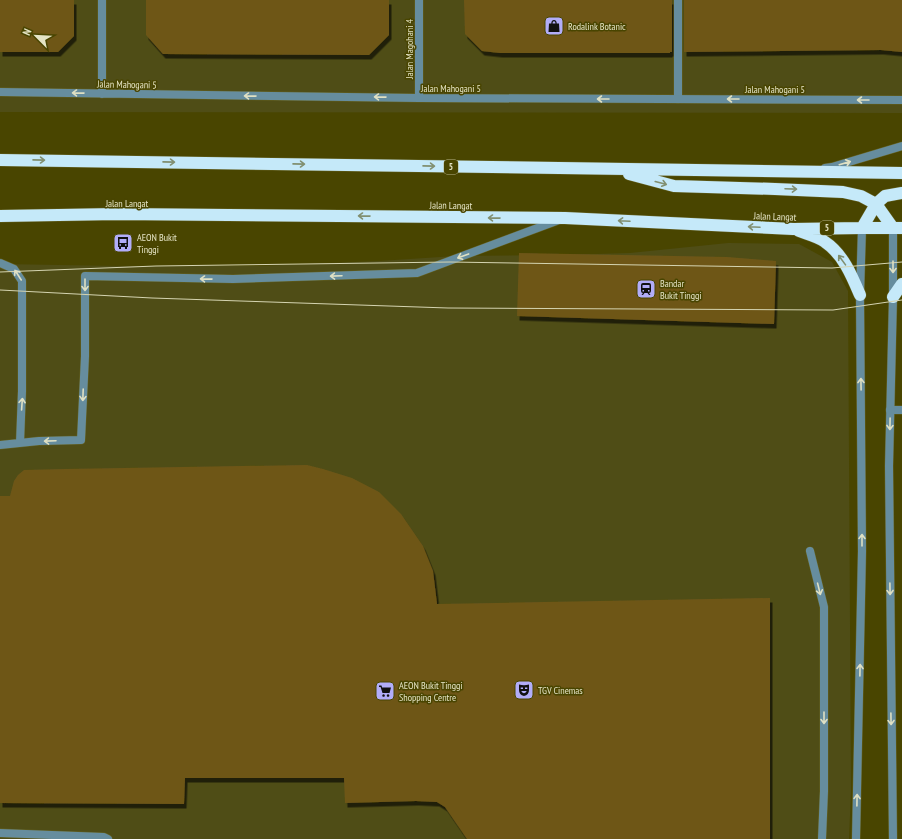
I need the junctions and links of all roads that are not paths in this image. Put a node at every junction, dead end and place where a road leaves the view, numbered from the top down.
1 (102, 0) edge
2 (419, 0) edge
3 (678, 0) edge
4 (0, 92) edge
5 (102, 94) junction
6 (419, 98) junction
7 (678, 99) junction
8 (902, 100) edge
9 (902, 146) edge
10 (0, 160) edge
11 (610, 169) junction
12 (792, 172) junction
13 (902, 173) edge
14 (902, 193) edge
15 (876, 204) junction
16 (0, 216) edge
17 (565, 218) junction
18 (862, 228) junction
19 (898, 228) edge
20 (793, 229) junction
21 (0, 263) edge
22 (902, 284) edge
23 (860, 295) junction
24 (893, 297) junction
25 (890, 410) junction
26 (902, 410) edge
27 (20, 443) junction
28 (0, 445) edge
29 (810, 551) dead end
30 (0, 833) edge
31 (108, 839) edge
32 (822, 839) edge
33 (856, 839) edge
34 (893, 839) edge

1 - 5 street
2 - 6 street, Jalan Magohani 4
3 - 7 street
5 -> 4 street, Jalan Mahogani 5
6 -> 5 street, Jalan Mahogani 5
7 -> 6 street, Jalan Mahogani 5
8 -> 7 street, Jalan Mahogani 5
12 -> 9 street
10 -> 11 highway, 5
11 - 12 highway, 5
11 -> 15 highway, 5
12 - 13 highway, 5
14 - 15 highway
15 - 18 highway
15 - 19 highway
17 -> 16 highway, Jalan Langat / 5
20 -> 17 highway, Jalan Langat / 5
17 -> 27 street
18 - 19 highway, Jalan Langat / 5
18 - 20 highway, Jalan Langat / 5
18 - 23 street
19 -> 24 street
23 -> 20 highway
27 -> 21 street
22 - 24 highway
33 -> 23 street
24 - 25 street
25 - 26 street
25 -> 34 street
27 - 28 street
29 -> 32 street
30 - 31 street

